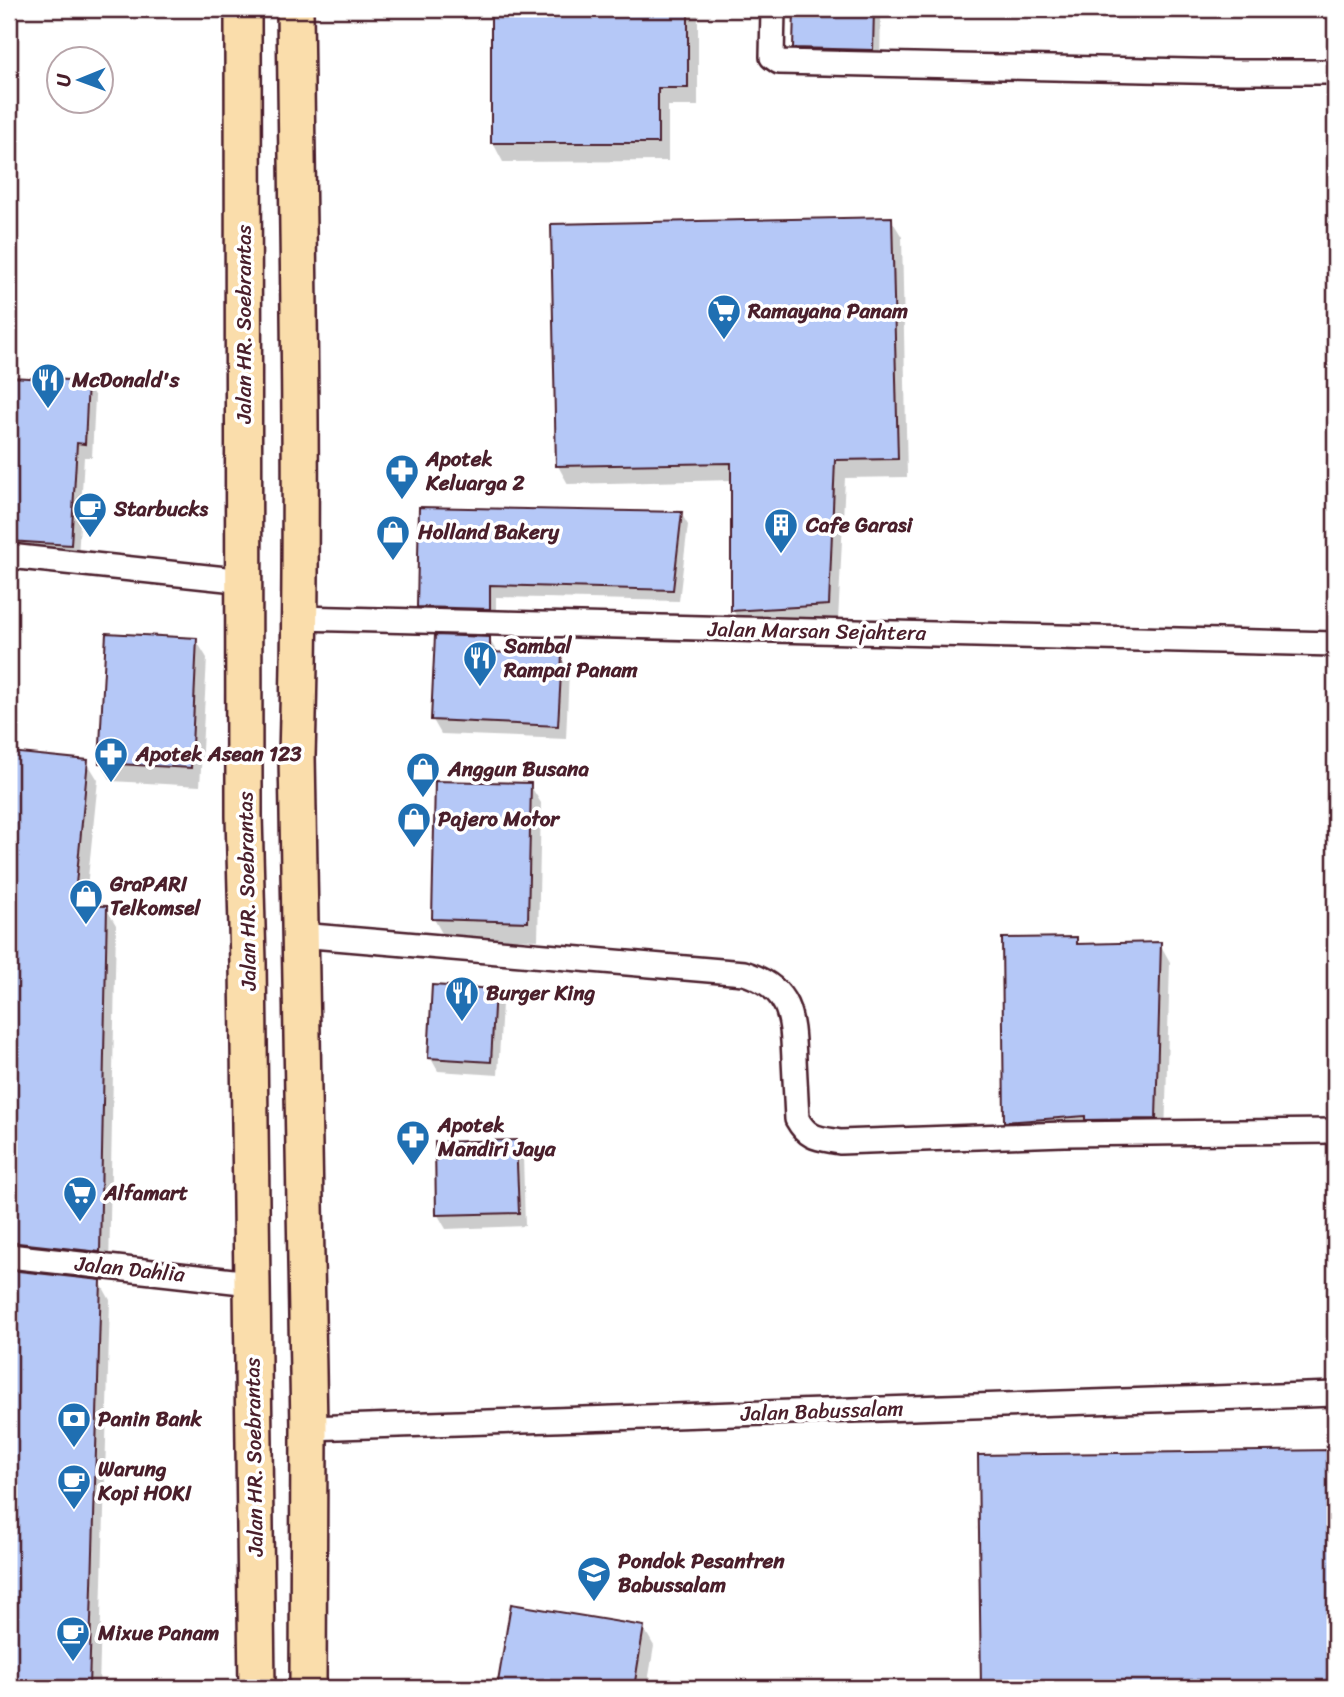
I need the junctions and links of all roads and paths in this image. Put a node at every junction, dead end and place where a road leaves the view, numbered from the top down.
1 (243, 9) edge
2 (295, 9) edge
3 (772, 9) edge
4 (1335, 72) edge
5 (9, 556) edge
6 (245, 581) junction
7 (299, 618) junction
8 (1335, 644) edge
9 (300, 935) junction
10 (1335, 1131) edge
11 (251, 1148) junction
12 (304, 1149) junction
13 (9, 1256) edge
14 (306, 1280) junction
15 (251, 1283) junction
16 (1335, 1394) edge
17 (309, 1428) junction
18 (257, 1688) edge
19 (308, 1688) edge

1 - 6 main road, Jalan HR. Soebrantas
2 - 7 main road
3 - 4 street
5 - 6 street
6 - 11 main road, Jalan HR. Soebrantas
7 - 8 street, Jalan Marsan Sejahtera
7 - 9 main road
9 - 10 street
9 - 12 main road
11 - 12 main road
11 - 15 main road, Jalan HR. Soebrantas
12 - 14 main road
13 - 15 street, Jalan Dahlia
14 - 15 main road
14 - 17 main road
15 - 18 main road, Jalan HR. Soebrantas
16 - 17 street, Jalan Babussalam
17 - 19 main road

